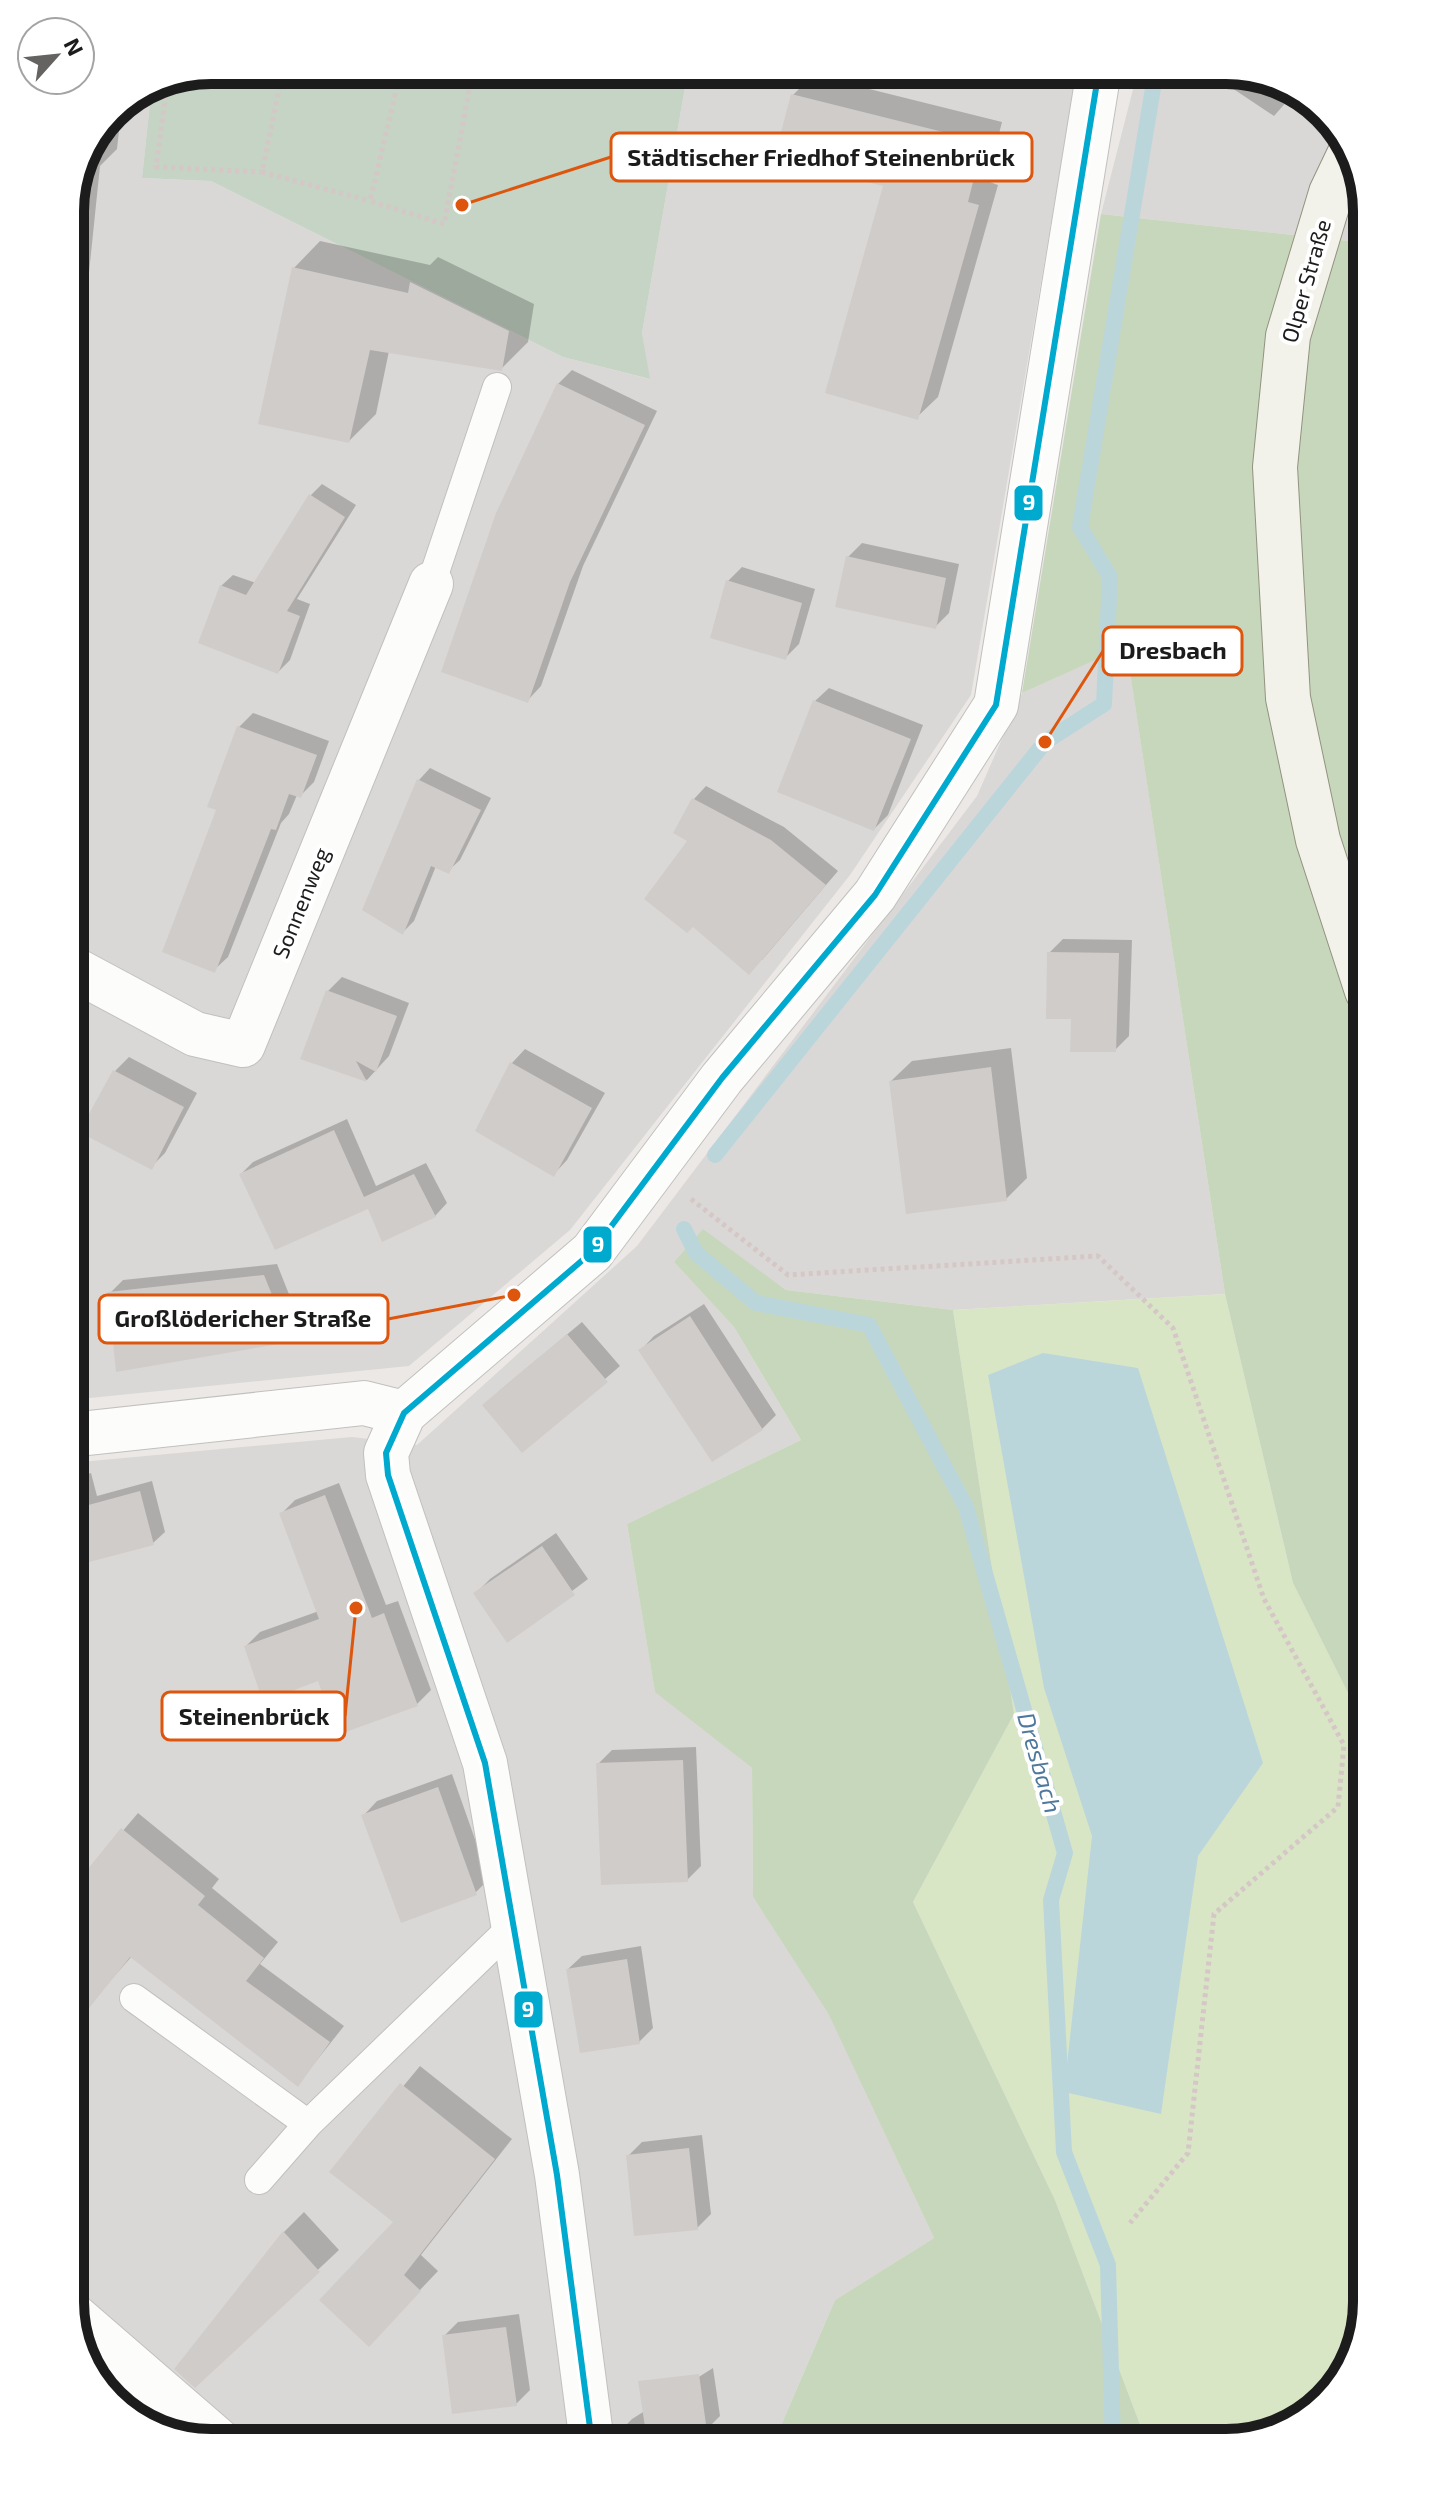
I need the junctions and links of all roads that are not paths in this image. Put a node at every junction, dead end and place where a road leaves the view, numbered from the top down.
1 (1097, 84) edge
2 (1344, 165) edge
3 (497, 387) dead end
4 (431, 584) joint
5 (1353, 948) edge
6 (84, 975) edge
7 (404, 1413) junction
8 (84, 1433) edge
9 (515, 1924) junction
10 (134, 1998) dead end
11 (308, 2124) junction
12 (259, 2180) dead end
13 (86, 2326) edge
14 (205, 2429) edge
15 (590, 2429) edge

1 - 7 street
2 - 5 main road, Olper Straße
3 - 4 lane
4 - 6 street, Sonnenweg
7 - 8 street
7 - 9 street
9 - 11 lane
9 - 15 street
10 - 11 lane
11 - 12 lane
13 - 14 street

